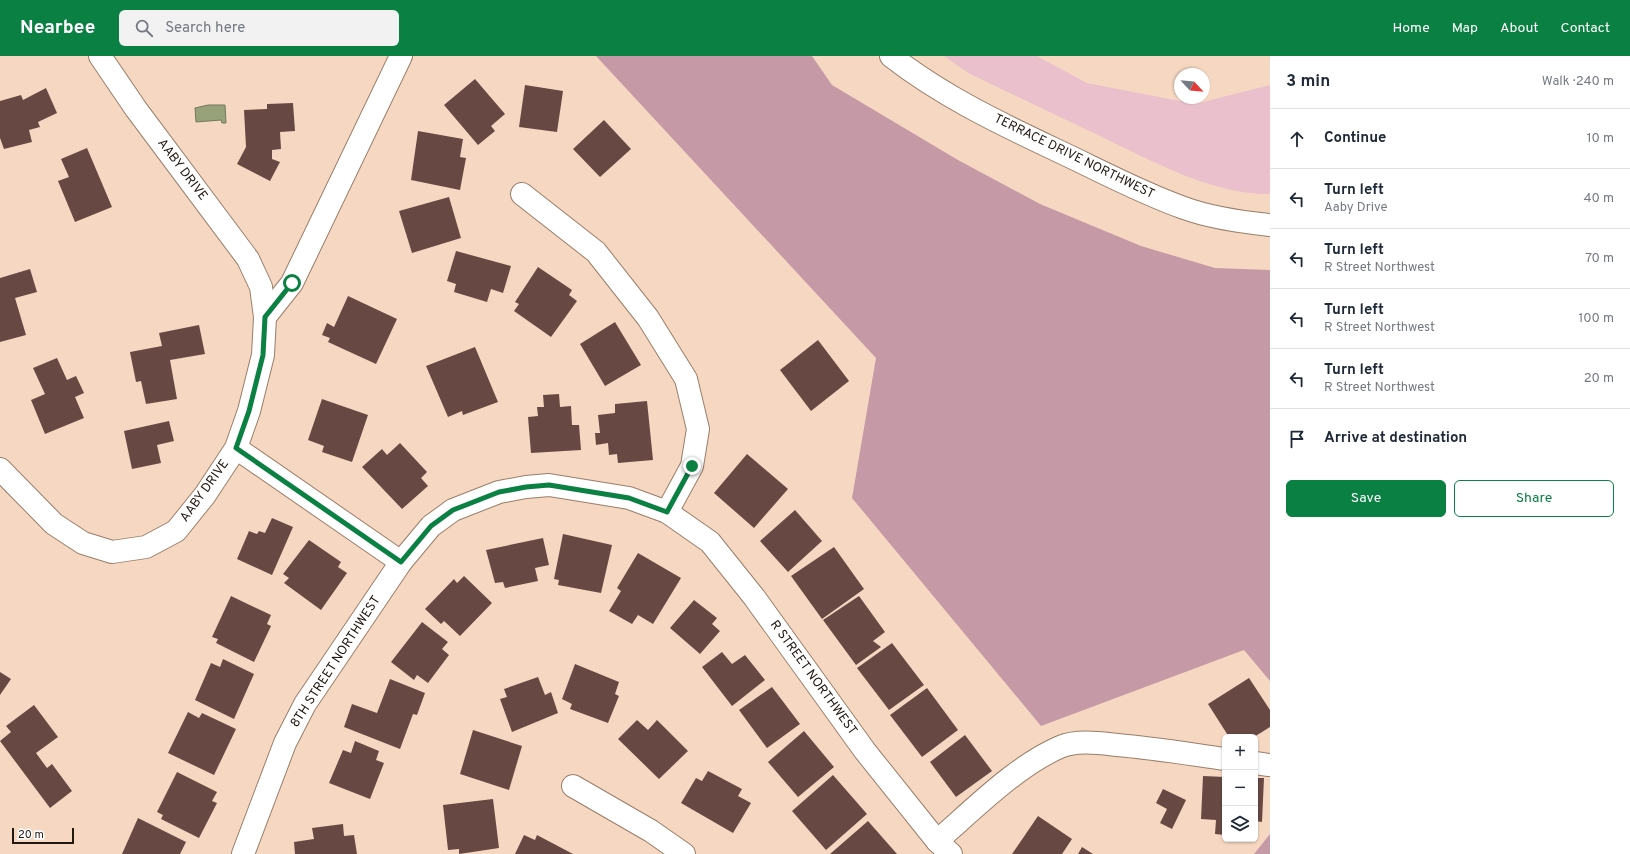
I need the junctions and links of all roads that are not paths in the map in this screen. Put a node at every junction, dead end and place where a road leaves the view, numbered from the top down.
1 (100, 56) edge
2 (401, 56) edge
3 (891, 56) edge
4 (522, 194) dead end
5 (1270, 225) edge
6 (265, 317) junction
7 (236, 448) junction
8 (0, 469) edge
9 (667, 512) junction
10 (401, 562) junction
11 (1222, 759) edge
12 (573, 786) dead end
13 (944, 848) edge
14 (243, 854) edge
15 (684, 854) edge

1 - 6 street, AABY DRIVE
2 - 6 street
3 - 5 street, TERRACE DRIVE NORTHWEST
4 - 9 street
6 - 7 street, AABY DRIVE
7 - 8 street, AABY DRIVE
7 - 10 street
9 - 10 street, R STREET NORTHWEST
9 - 13 street, R STREET NORTHWEST
10 - 14 street, 8TH STREET NORTHWEST
11 - 13 street
12 - 15 street

